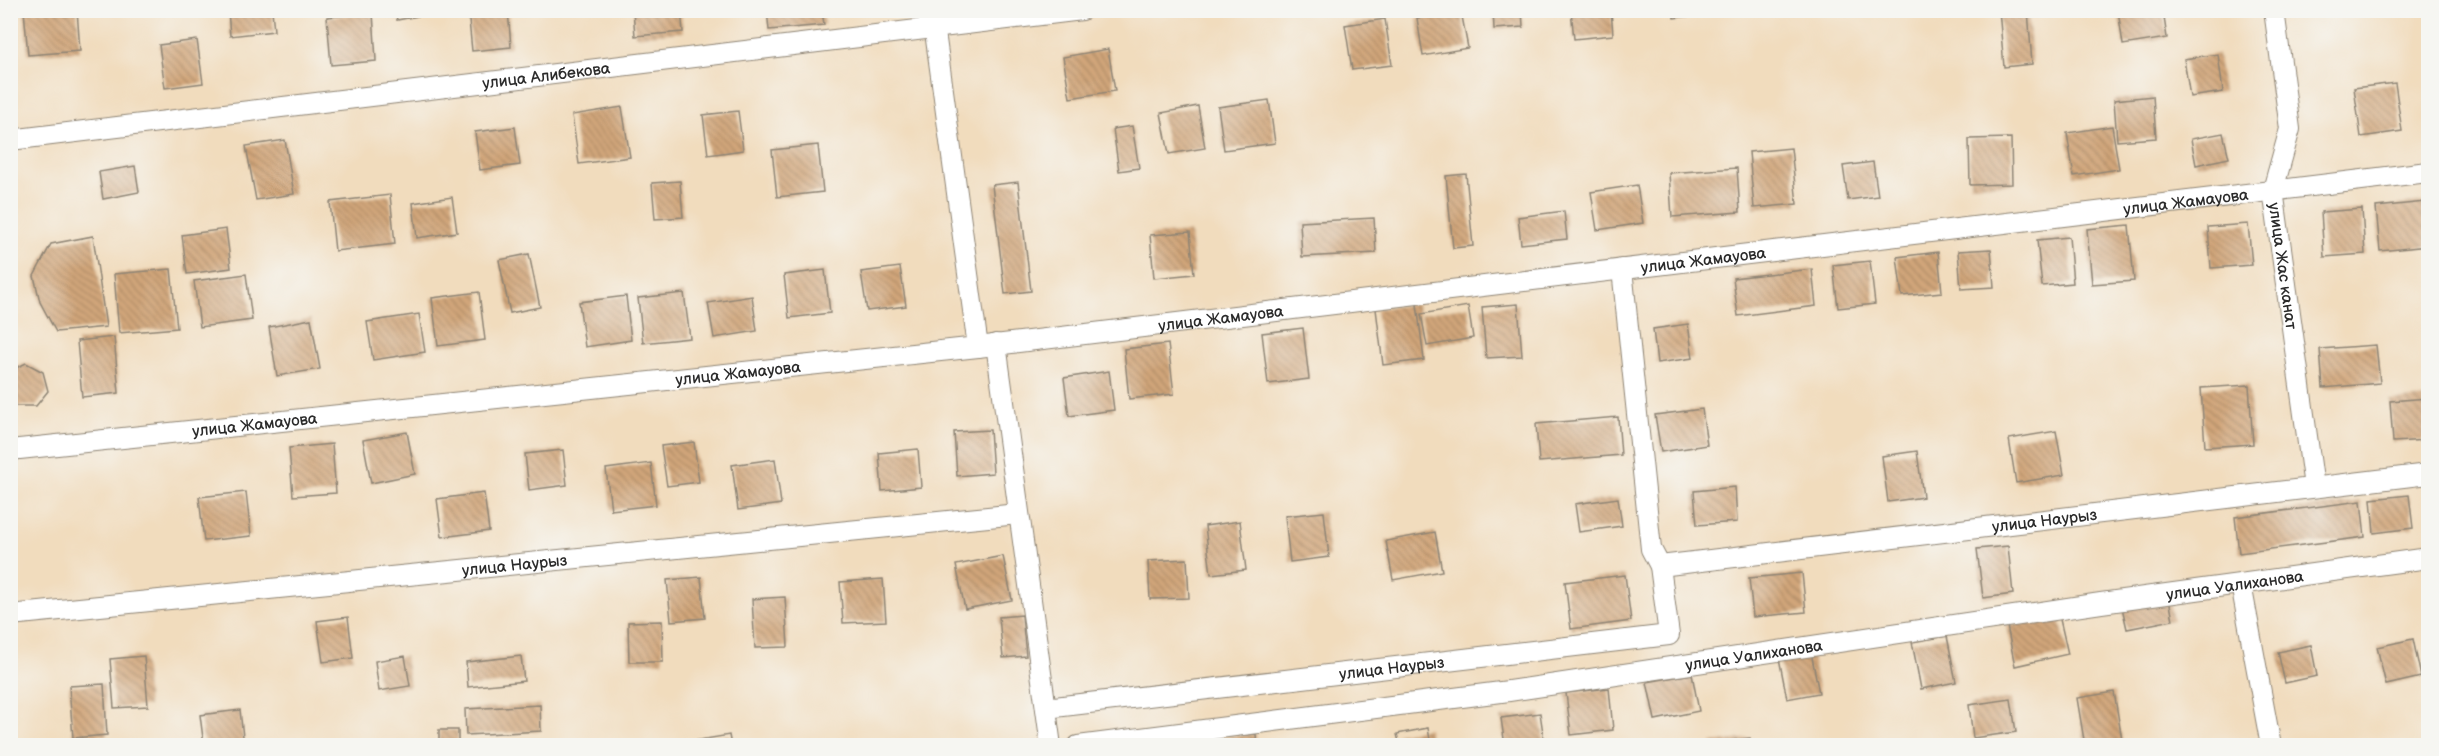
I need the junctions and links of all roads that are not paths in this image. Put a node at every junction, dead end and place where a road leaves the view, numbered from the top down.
1 (1082, 10) edge
2 (2274, 10) edge
3 (933, 19) edge
4 (10, 140) edge
5 (2428, 172) edge
6 (2273, 190) junction
7 (1622, 269) junction
8 (987, 346) junction
9 (10, 450) edge
10 (2428, 474) edge
11 (2314, 487) junction
12 (1018, 514) junction
13 (2428, 558) edge
14 (1660, 566) junction
15 (2241, 584) junction
16 (10, 615) edge
17 (1046, 708) junction
18 (1051, 746) edge
19 (1078, 746) edge
20 (2271, 746) edge

1 - 3 street, улица Алибекова
2 - 6 street, улица Жас канат
3 - 4 street, улица Алибекова
3 - 8 street
5 - 6 street, улица Жамауова
6 - 7 street, улица Жамауова
6 - 11 street, улица Жас канат
7 - 8 street, улица Жамауова
7 - 14 street, улица Наурыз
8 - 9 street, улица Жамауова
8 - 12 street
10 - 11 street, улица Наурыз
11 - 14 street, улица Наурыз
12 - 16 street, улица Наурыз
12 - 17 street
13 - 15 street, улица Уалиханова
14 - 17 street, улица Наурыз
15 - 19 street, улица Уалиханова
15 - 20 street
17 - 18 street

